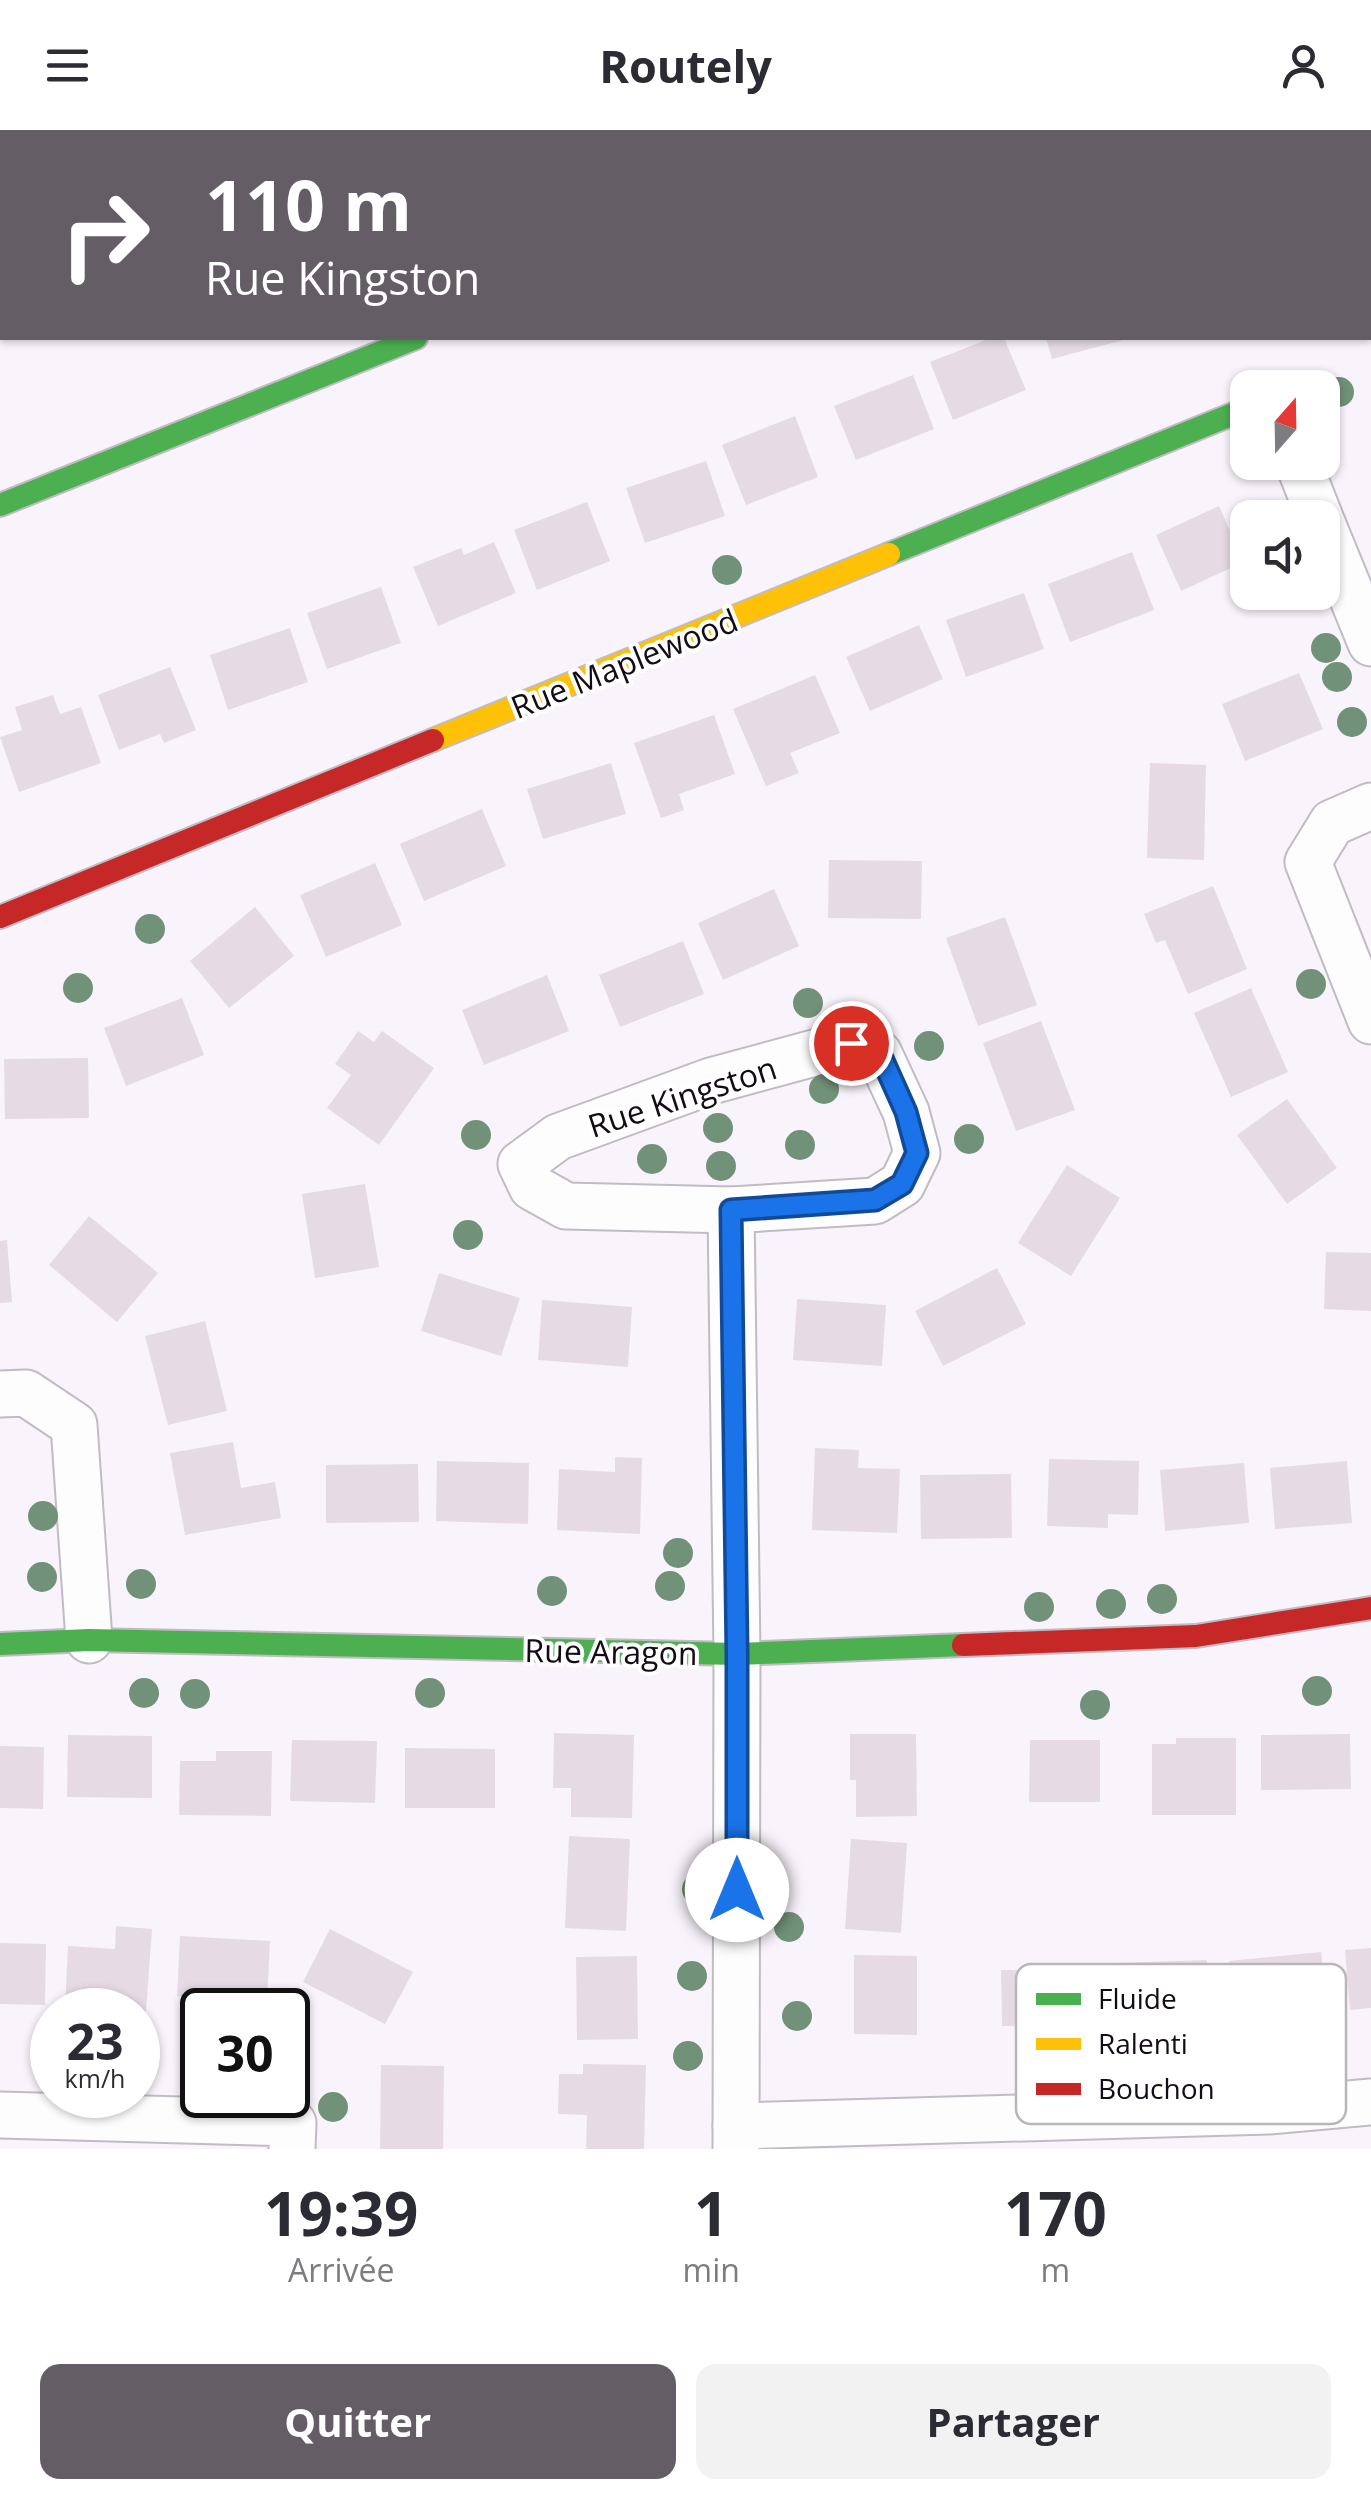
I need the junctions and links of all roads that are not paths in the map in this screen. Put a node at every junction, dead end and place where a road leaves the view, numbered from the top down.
1 (411, 340) edge
2 (1230, 415) edge
3 (0, 504) edge
4 (1340, 567) edge
5 (1371, 643) edge
6 (1371, 806) edge
7 (0, 917) edge
8 (1371, 1021) edge
9 (731, 1210) junction
10 (0, 1394) edge
11 (1371, 1608) edge
12 (89, 1640) junction
13 (0, 1644) edge
14 (737, 1654) junction
15 (1371, 2102) edge
16 (1346, 2109) edge
17 (2, 2118) edge
18 (1271, 2130) edge
19 (736, 2137) edge
20 (292, 2149) edge

1 - 3 street
2 - 7 street, Rue Maplewood
4 - 5 street
6 - 8 street
9 - 9 street, Rue Kingston
9 - 14 street
10 - 12 street
11 - 14 street, Rue Aragon
12 - 13 street, Rue Aragon
12 - 14 street, Rue Aragon
14 - 19 street
15 - 16 street
17 - 20 street
18 - 19 street

